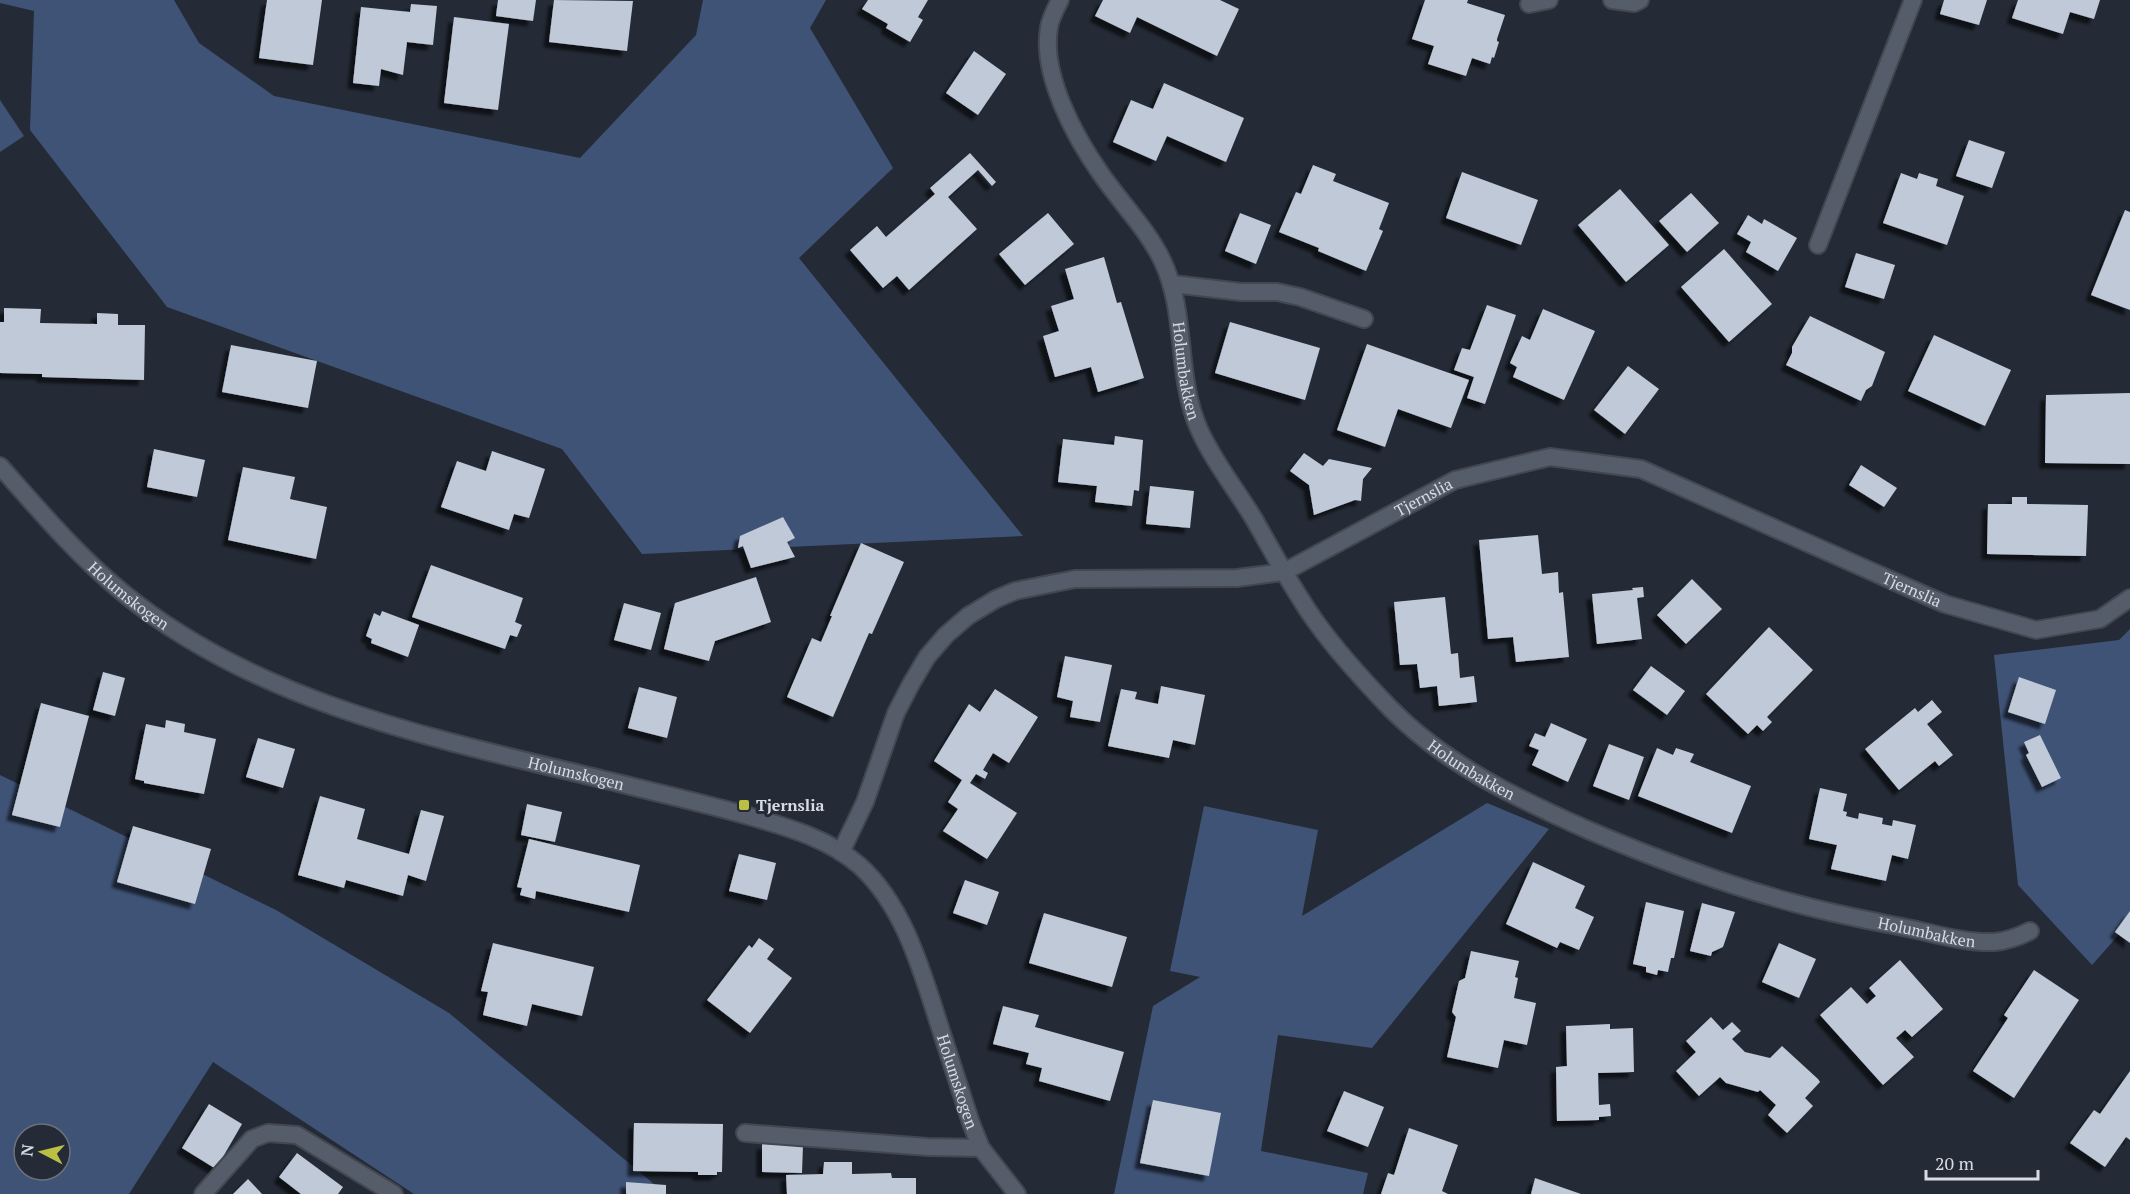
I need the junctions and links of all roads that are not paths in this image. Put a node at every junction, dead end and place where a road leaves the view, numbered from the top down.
1 (1060, 0) edge
2 (1550, 0) edge
3 (1612, 0) edge
4 (1640, 0) edge
5 (1912, 0) edge
6 (1529, 4) dead end
7 (1818, 245) dead end
8 (1173, 284) junction
9 (1364, 320) dead end
10 (0, 466) edge
11 (1284, 572) junction
12 (2130, 598) edge
13 (841, 852) junction
14 (2030, 931) dead end
15 (745, 1133) dead end
16 (981, 1148) junction
17 (203, 1194) edge
18 (394, 1194) edge
19 (1017, 1194) edge

1 - 8 street, Holumbakken
2 - 6 street
3 - 4 street
5 - 7 street
8 - 9 street
8 - 11 street, Holumbakken
10 - 13 street, Holumskogen
11 - 12 street, Tjernslia
11 - 13 street, Tjernslia
11 - 14 street, Holumbakken
13 - 16 street, Holumskogen
15 - 16 street
16 - 19 street, Holumskogen
17 - 18 street

